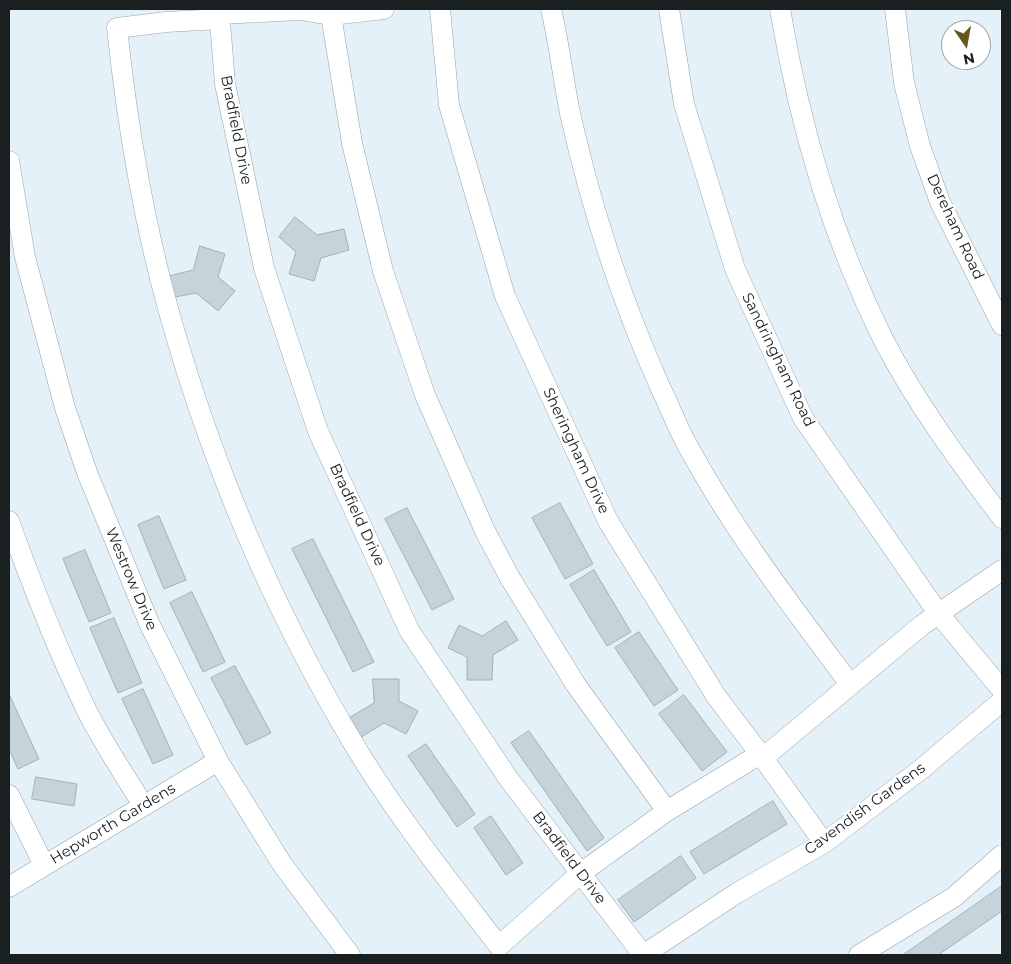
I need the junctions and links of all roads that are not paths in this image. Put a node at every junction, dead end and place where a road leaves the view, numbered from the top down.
1 (384, 9) edge
2 (440, 9) edge
3 (551, 9) edge
4 (669, 9) edge
5 (780, 9) edge
6 (895, 9) edge
7 (220, 14) edge
8 (331, 15) junction
9 (9, 161) edge
10 (1002, 325) edge
11 (1002, 518) edge
12 (9, 521) edge
13 (1002, 570) edge
14 (938, 613) junction
15 (850, 684) junction
16 (1002, 690) edge
17 (1002, 701) edge
18 (762, 756) junction
19 (218, 761) junction
20 (9, 795) edge
21 (143, 805) junction
22 (667, 811) junction
23 (824, 843) junction
24 (1002, 855) edge
25 (44, 865) junction
26 (581, 873) junction
27 (9, 888) edge
28 (350, 955) edge
29 (643, 955) edge
30 (858, 955) edge

1 - 8 street
2 - 18 street, Sheringham Drive
3 - 15 street
4 - 14 street, Sandringham Road
5 - 11 street
6 - 10 street, Dereham Road
7 - 8 street
7 - 26 street, Bradfield Drive
7 - 26 street
8 - 22 street
9 - 19 street, Westrow Drive
12 - 21 street
13 - 14 street
14 - 15 street
14 - 16 street, Sandringham Road
15 - 18 street
17 - 23 street, Cavendish Gardens
18 - 22 street
18 - 23 street, Sheringham Drive
19 - 21 street, Hepworth Gardens
19 - 28 street, Westrow Drive
20 - 25 street
21 - 25 street, Hepworth Gardens
22 - 26 street
23 - 29 street, Cavendish Gardens
24 - 30 street
25 - 27 street, Hepworth Gardens
26 - 29 street, Bradfield Drive

